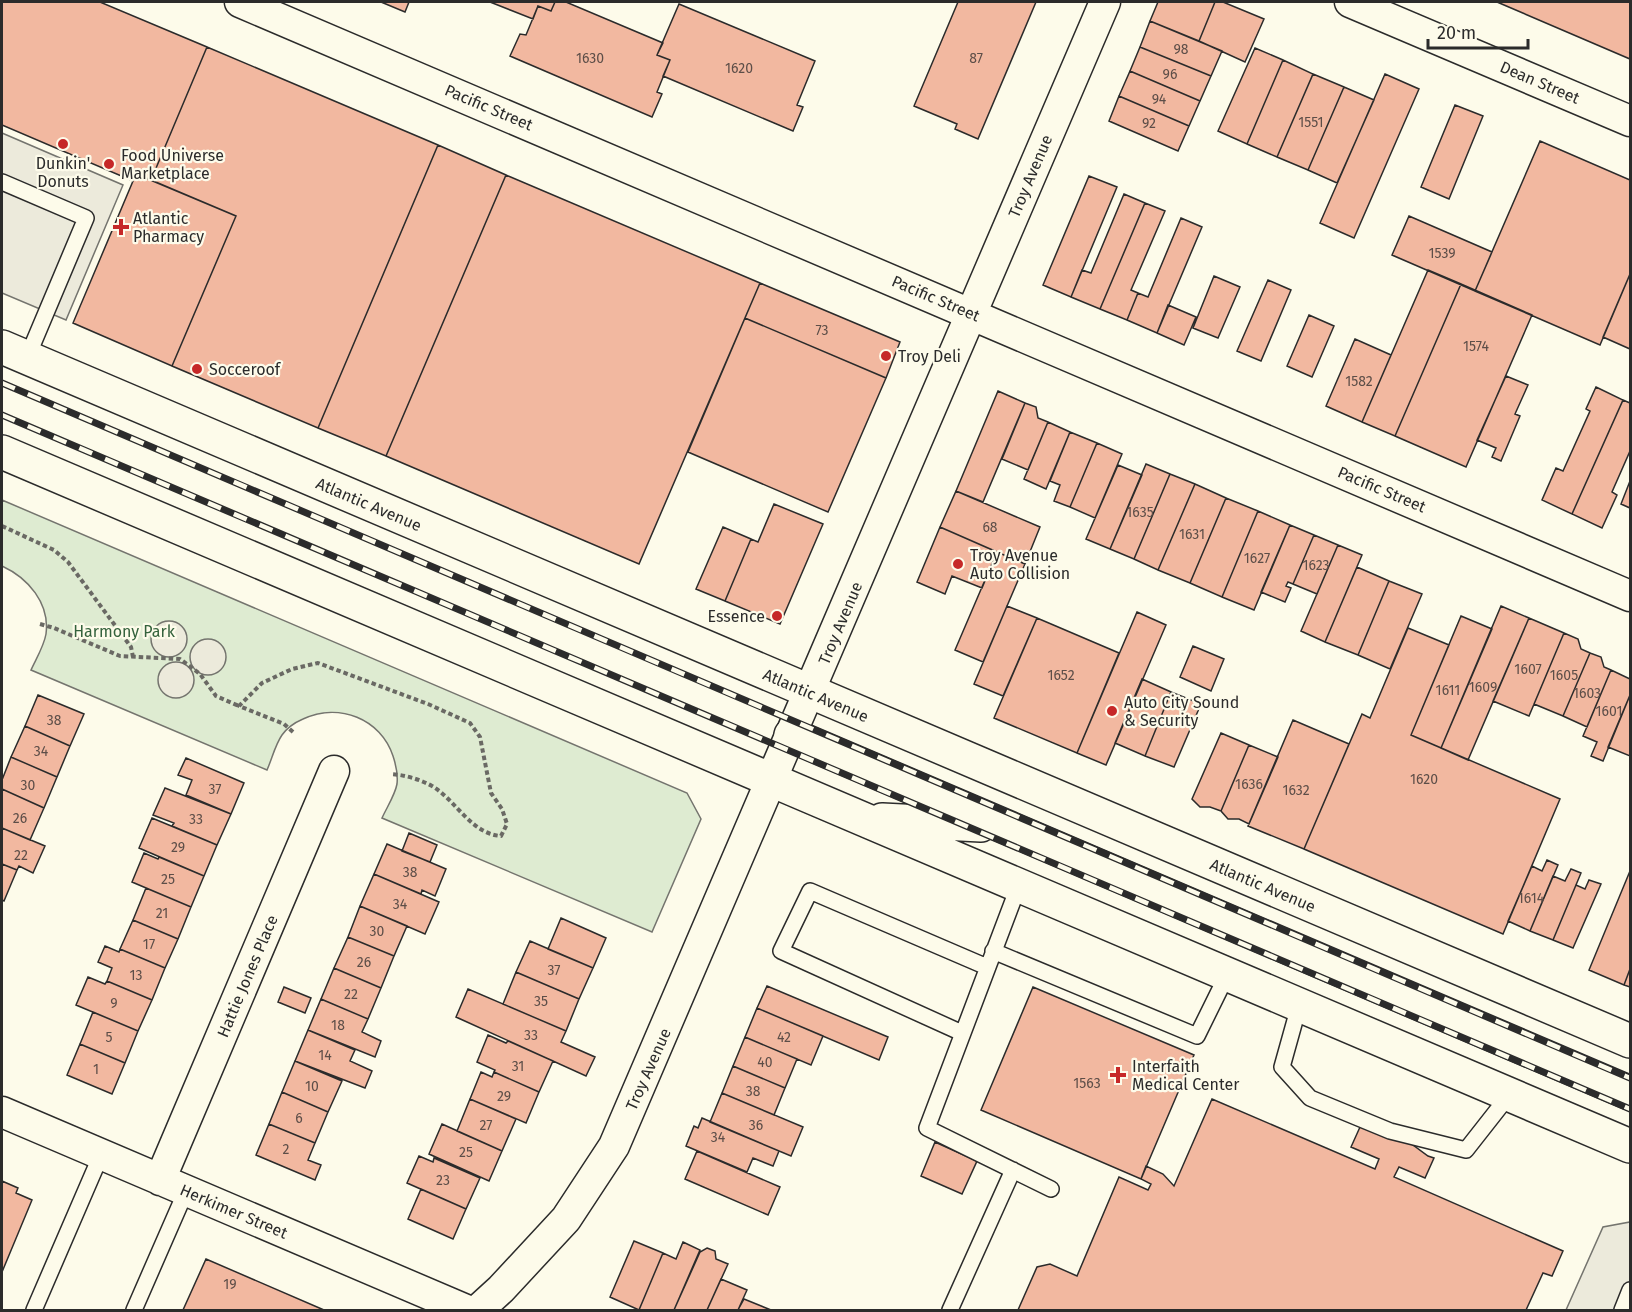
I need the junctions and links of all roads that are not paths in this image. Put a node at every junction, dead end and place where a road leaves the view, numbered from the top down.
1 (240, 2) edge
2 (1105, 2) edge
3 (1350, 2) edge
4 (1630, 121) edge
5 (2, 182) edge
6 (972, 313) junction
7 (14, 352) edge
8 (2, 452) edge
9 (1630, 596) edge
10 (810, 692) junction
11 (791, 735) junction
12 (334, 771) dead end
13 (772, 781) junction
14 (860, 819) junction
15 (1002, 826) junction
16 (1239, 876) junction
17 (1140, 884) junction
18 (1019, 885) junction
19 (993, 951) junction
20 (987, 967) junction
21 (1227, 975) junction
22 (1299, 1006) junction
23 (962, 1033) junction
24 (1630, 1041) edge
25 (1630, 1093) edge
26 (1510, 1094) junction
27 (2, 1112) edge
28 (1630, 1146) edge
29 (101, 1155) junction
30 (1013, 1170) junction
31 (173, 1185) junction
32 (1050, 1189) dead end
33 (1630, 1290) edge
34 (951, 1310) edge
35 (34, 1311) edge
36 (134, 1311) edge
37 (466, 1311) edge
38 (478, 1311) edge
39 (1622, 1311) edge

1 - 6 street, Pacific Street
2 - 6 street, Troy Avenue
3 - 4 street, Dean Street
5 - 7 lane
6 - 9 street, Pacific Street
6 - 10 street, Troy Avenue
7 - 10 main road, Atlantic Avenue
8 - 13 main road
10 - 11 street, Troy Avenue
10 - 16 main road, Atlantic Avenue
11 - 13 street, Troy Avenue
11 - 15 main road
12 - 31 street, Hattie Jones Place
13 - 14 main road
13 - 38 street, Troy Avenue
14 - 15 main road
14 - 18 main road
15 - 17 main road
16 - 17 main road
16 - 24 main road, Atlantic Avenue
17 - 25 main road
18 - 19 lane
18 - 21 main road
19 - 20 lane
19 - 21 lane
20 - 23 lane
20 - 23 lane
21 - 22 main road
22 - 26 main road
22 - 26 lane
23 - 30 lane
26 - 28 main road
27 - 29 street, Herkimer Street
29 - 31 street, Herkimer Street
29 - 35 lane
30 - 32 lane
30 - 34 lane
31 - 36 lane
31 - 37 street, Herkimer Street
33 - 39 lane

